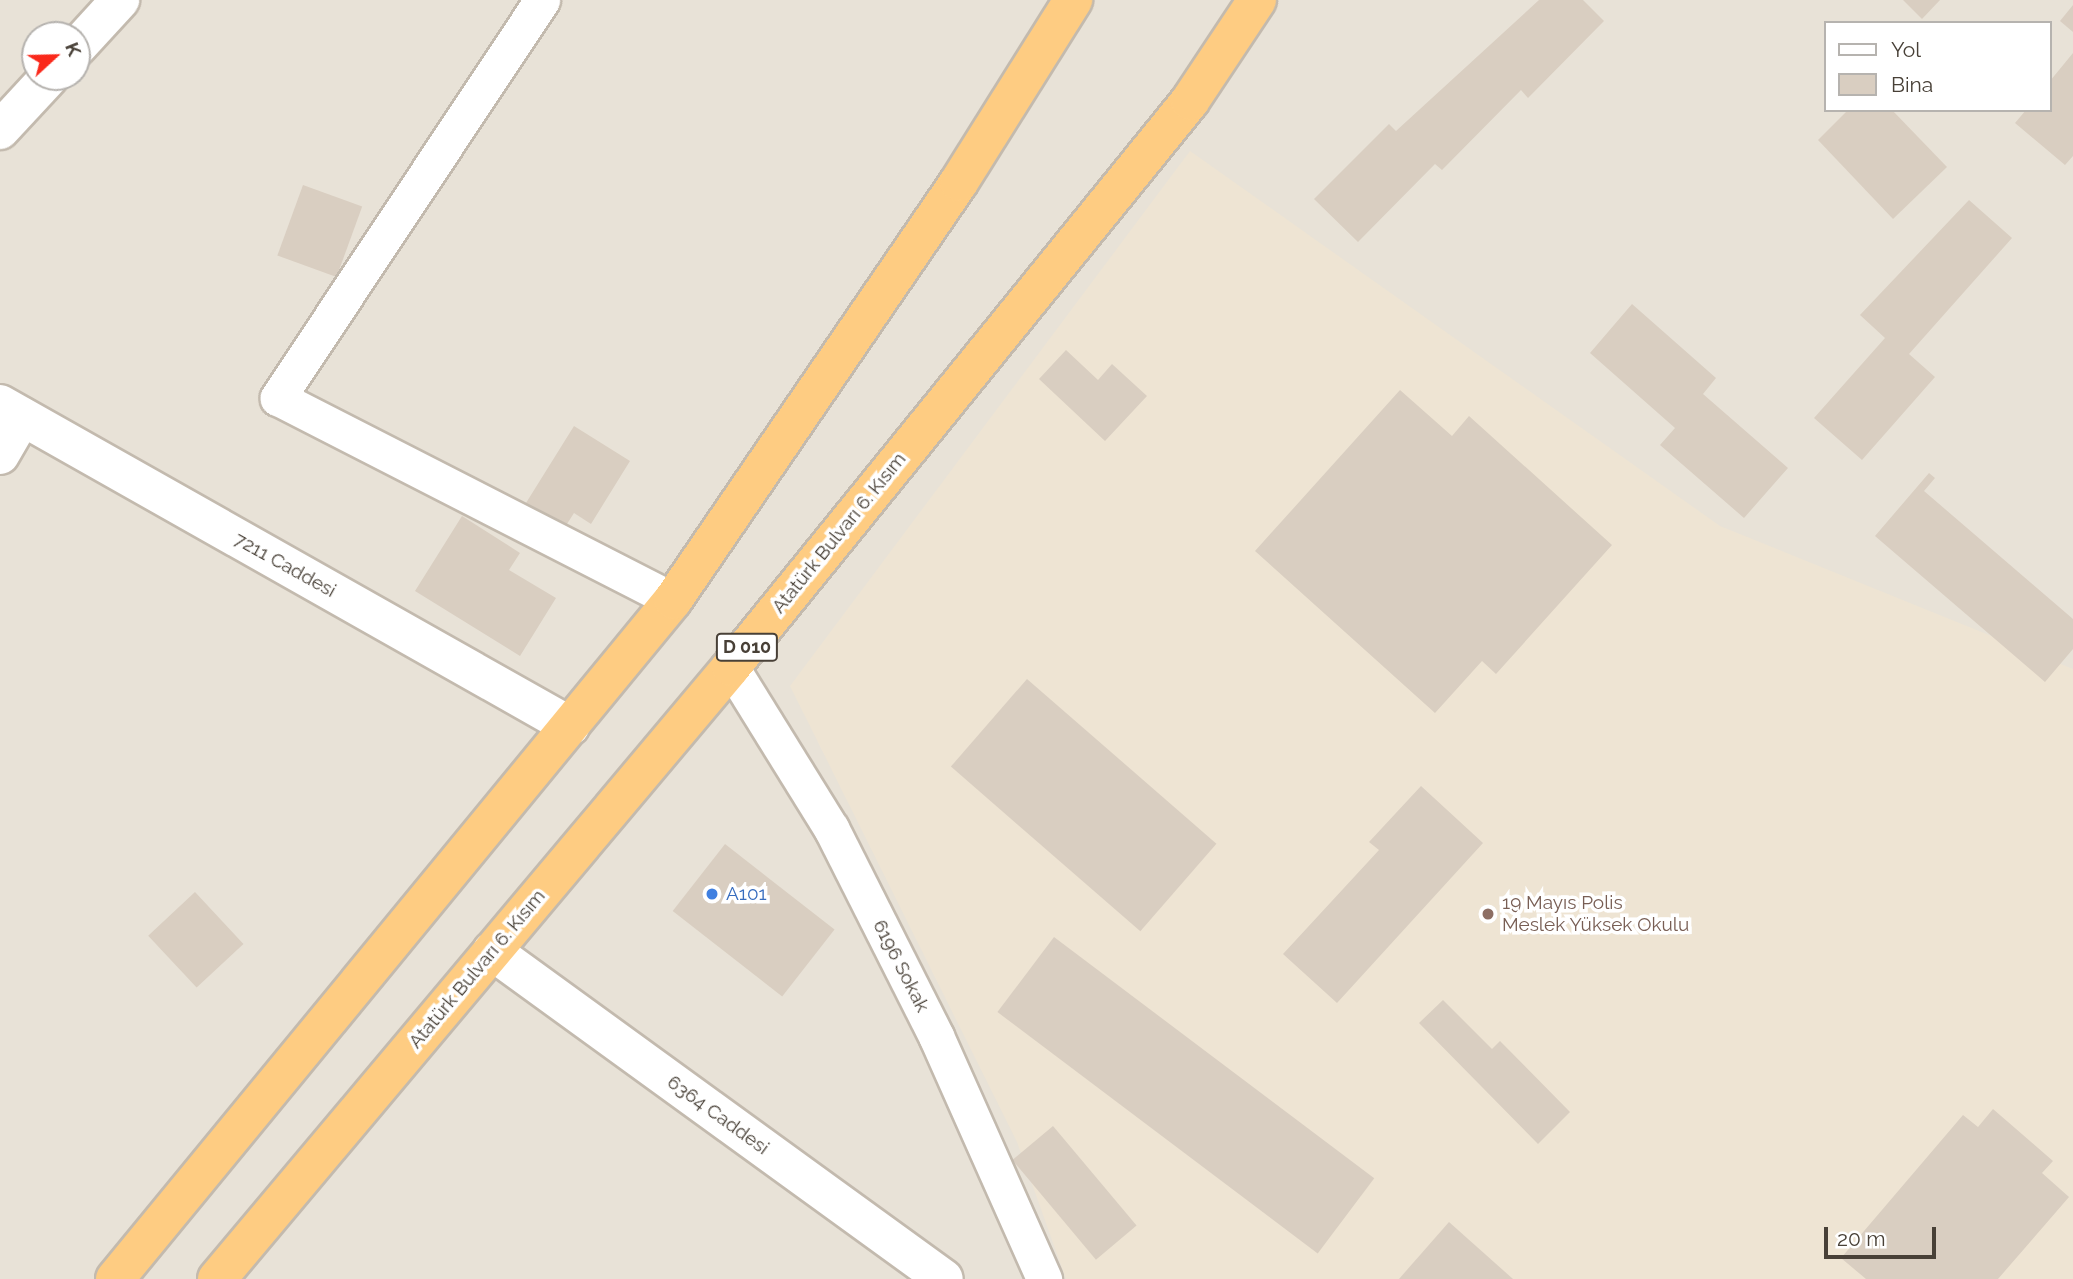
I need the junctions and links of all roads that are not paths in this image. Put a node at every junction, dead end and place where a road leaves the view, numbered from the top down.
1 (120, 0) edge
2 (542, 0) edge
3 (1073, 0) edge
4 (1257, 0) edge
5 (91, 32) edge
6 (36, 91) edge
7 (0, 130) edge
8 (11, 411) edge
9 (0, 455) edge
10 (673, 600) junction
11 (731, 667) junction
12 (570, 726) junction
13 (492, 951) junction
14 (115, 1279) edge
15 (217, 1279) edge
16 (944, 1279) edge
17 (1044, 1279) edge

1 - 5 street
2 - 10 street
3 - 10 highway
4 - 11 highway, Atatürk Bulvarı 6. Kısım / D 010
6 - 7 street
8 - 9 street
8 - 12 street, 7211 Caddesi
10 - 12 highway
11 - 13 highway, Atatürk Bulvarı 6. Kısım / D 010
11 - 17 street, 6196 Sokak
12 - 14 highway
13 - 15 highway, Atatürk Bulvarı 6. Kısım / D 010
13 - 16 street, 6364 Caddesi

